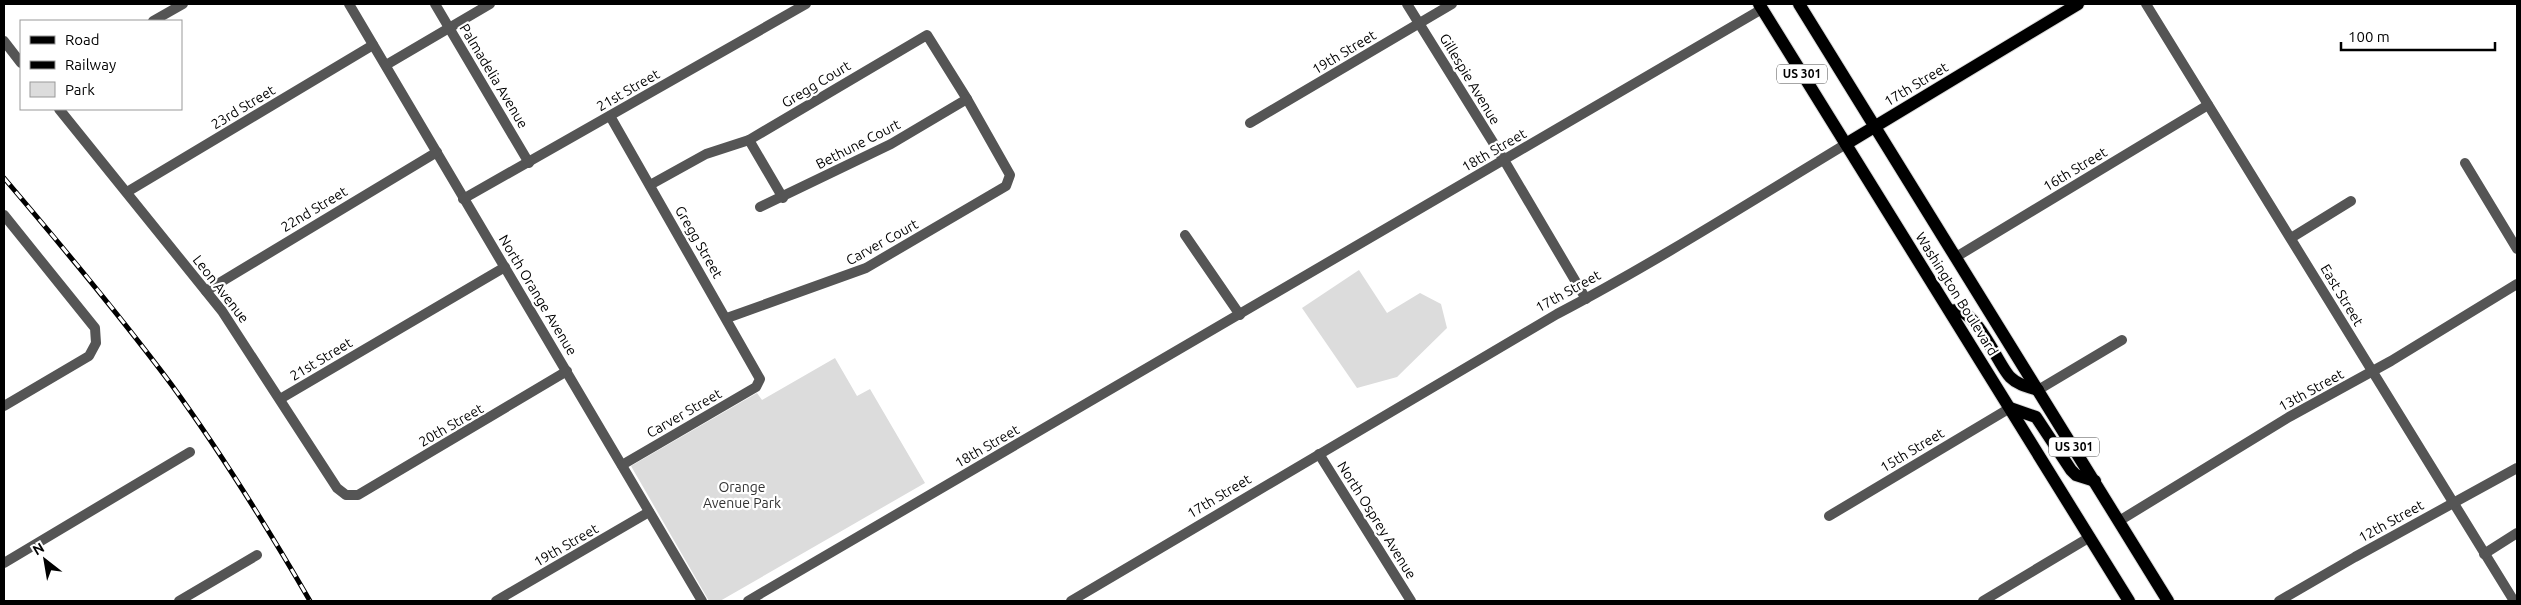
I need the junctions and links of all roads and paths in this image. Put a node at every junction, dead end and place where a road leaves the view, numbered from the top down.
1 (183, 4) edge
2 (349, 4) edge
3 (436, 4) edge
4 (490, 4) edge
5 (806, 4) edge
6 (1407, 4) edge
7 (1452, 4) edge
8 (1799, 4) edge
9 (2078, 4) edge
10 (2146, 4) edge
11 (1760, 6) edge
12 (155, 20) edge
13 (1418, 23) junction
14 (450, 28) junction
15 (4, 42) edge
16 (373, 45) junction
17 (20, 62) edge
18 (386, 65) junction
19 (967, 99) junction
20 (2208, 105) junction
21 (60, 110) edge
22 (610, 116) junction
23 (1250, 123) dead end
24 (1875, 126) junction
25 (749, 140) junction
26 (1846, 144) junction
27 (437, 152) junction
28 (1504, 160) junction
29 (529, 163) junction
30 (2466, 163) dead end
31 (650, 185) junction
32 (127, 192) junction
33 (783, 198) junction
34 (463, 200) junction
35 (2351, 201) dead end
36 (760, 207) dead end
37 (4, 216) edge
38 (1185, 235) dead end
39 (2291, 238) junction
40 (2517, 249) edge
41 (1956, 256) junction
42 (505, 267) junction
43 (2517, 284) edge
44 (206, 291) junction
45 (1586, 299) junction
46 (1950, 311) junction
47 (1240, 315) junction
48 (727, 318) junction
49 (2122, 340) dead end
50 (567, 371) junction
51 (2372, 372) junction
52 (759, 382) joint
53 (2038, 390) junction
54 (280, 399) junction
55 (4, 406) edge
56 (2010, 408) junction
57 (190, 452) dead end
58 (1319, 454) junction
59 (622, 465) junction
60 (2517, 468) edge
61 (2095, 481) junction
62 (346, 495) joint
63 (2453, 503) junction
64 (649, 512) junction
65 (1829, 516) dead end
66 (2119, 521) junction
67 (2517, 533) edge
68 (2090, 537) junction
69 (2484, 554) junction
70 (257, 555) dead end
71 (4, 563) edge
72 (179, 601) edge
73 (496, 601) edge
74 (702, 601) edge
75 (748, 601) edge
76 (1071, 601) edge
77 (1410, 601) edge
78 (1983, 601) edge
79 (2129, 601) edge
80 (2168, 601) edge
81 (2279, 601) edge
82 (2514, 601) edge

1 - 12 street
2 - 16 street, North Orange Avenue
3 - 14 street, Palmadelia Avenue
4 - 14 street
5 - 22 street, 21st Street
6 - 13 street, Gillespie Avenue
7 - 13 street, 19th Street
8 - 24 main road, Washington Boulevard / US 301
9 - 24 main road, 17th Street
10 - 20 street, East Street
11 - 26 main road, Washington Boulevard / US 301
11 - 28 street, 18th Street
13 - 23 street, 19th Street
13 - 28 street, Gillespie Avenue
14 - 18 street
14 - 29 street, Palmadelia Avenue
15 - 17 street
16 - 18 street, North Orange Avenue
16 - 32 street, 23rd Street
18 - 27 street, North Orange Avenue
19 - 25 street, Gregg Court
19 - 33 street, Bethune Court
19 - 48 street, Carver Court
20 - 39 street, East Street
20 - 41 street, 16th Street
21 - 32 street, Leon Avenue
22 - 29 street, 21st Street
22 - 31 street, Gregg Street
24 - 26 main road, 17th Street
24 - 41 main road, Washington Boulevard / US 301
25 - 31 street, Gregg Court
25 - 33 street
26 - 45 street, 17th Street
26 - 46 main road, Washington Boulevard / US 301
27 - 34 street, North Orange Avenue
27 - 44 street, 22nd Street
28 - 45 street, Gillespie Avenue
28 - 47 street, 18th Street
29 - 34 street, 21st Street
30 - 40 street
31 - 48 street, Gregg Street
32 - 44 street, Leon Avenue
33 - 36 street, Bethune Court
34 - 42 street, North Orange Avenue
35 - 39 street
37 - 55 street
38 - 47 street
39 - 51 street, East Street
41 - 53 main road, Washington Boulevard / US 301
42 - 50 street, North Orange Avenue
42 - 54 street, 21st Street
43 - 51 street, 13th Street
44 - 54 street, Leon Avenue
45 - 58 street, 17th Street
46 - 53 main road
46 - 56 main road, Washington Boulevard / US 301
47 - 75 street, 18th Street
48 - 52 street, Gregg Street
49 - 53 street
50 - 59 street, North Orange Avenue
50 - 62 street, 20th Street
51 - 63 street, East Street
51 - 66 street, 13th Street
52 - 59 street, Carver Street
53 - 61 main road, Washington Boulevard / US 301
54 - 62 street, Leon Avenue
56 - 61 main road
56 - 65 street, 15th Street
56 - 68 main road, Washington Boulevard / US 301
57 - 71 street
58 - 76 street, 17th Street
58 - 77 street, North Osprey Avenue
59 - 64 street, North Orange Avenue
60 - 63 street, 12th Street
61 - 66 main road, Washington Boulevard / US 301
63 - 69 street, East Street
63 - 81 street, 12th Street
64 - 73 street, 19th Street
64 - 74 street, North Orange Avenue
66 - 80 main road, Washington Boulevard / US 301
67 - 69 street
68 - 78 street
68 - 79 main road, Washington Boulevard / US 301
69 - 82 street, East Street
70 - 72 street

